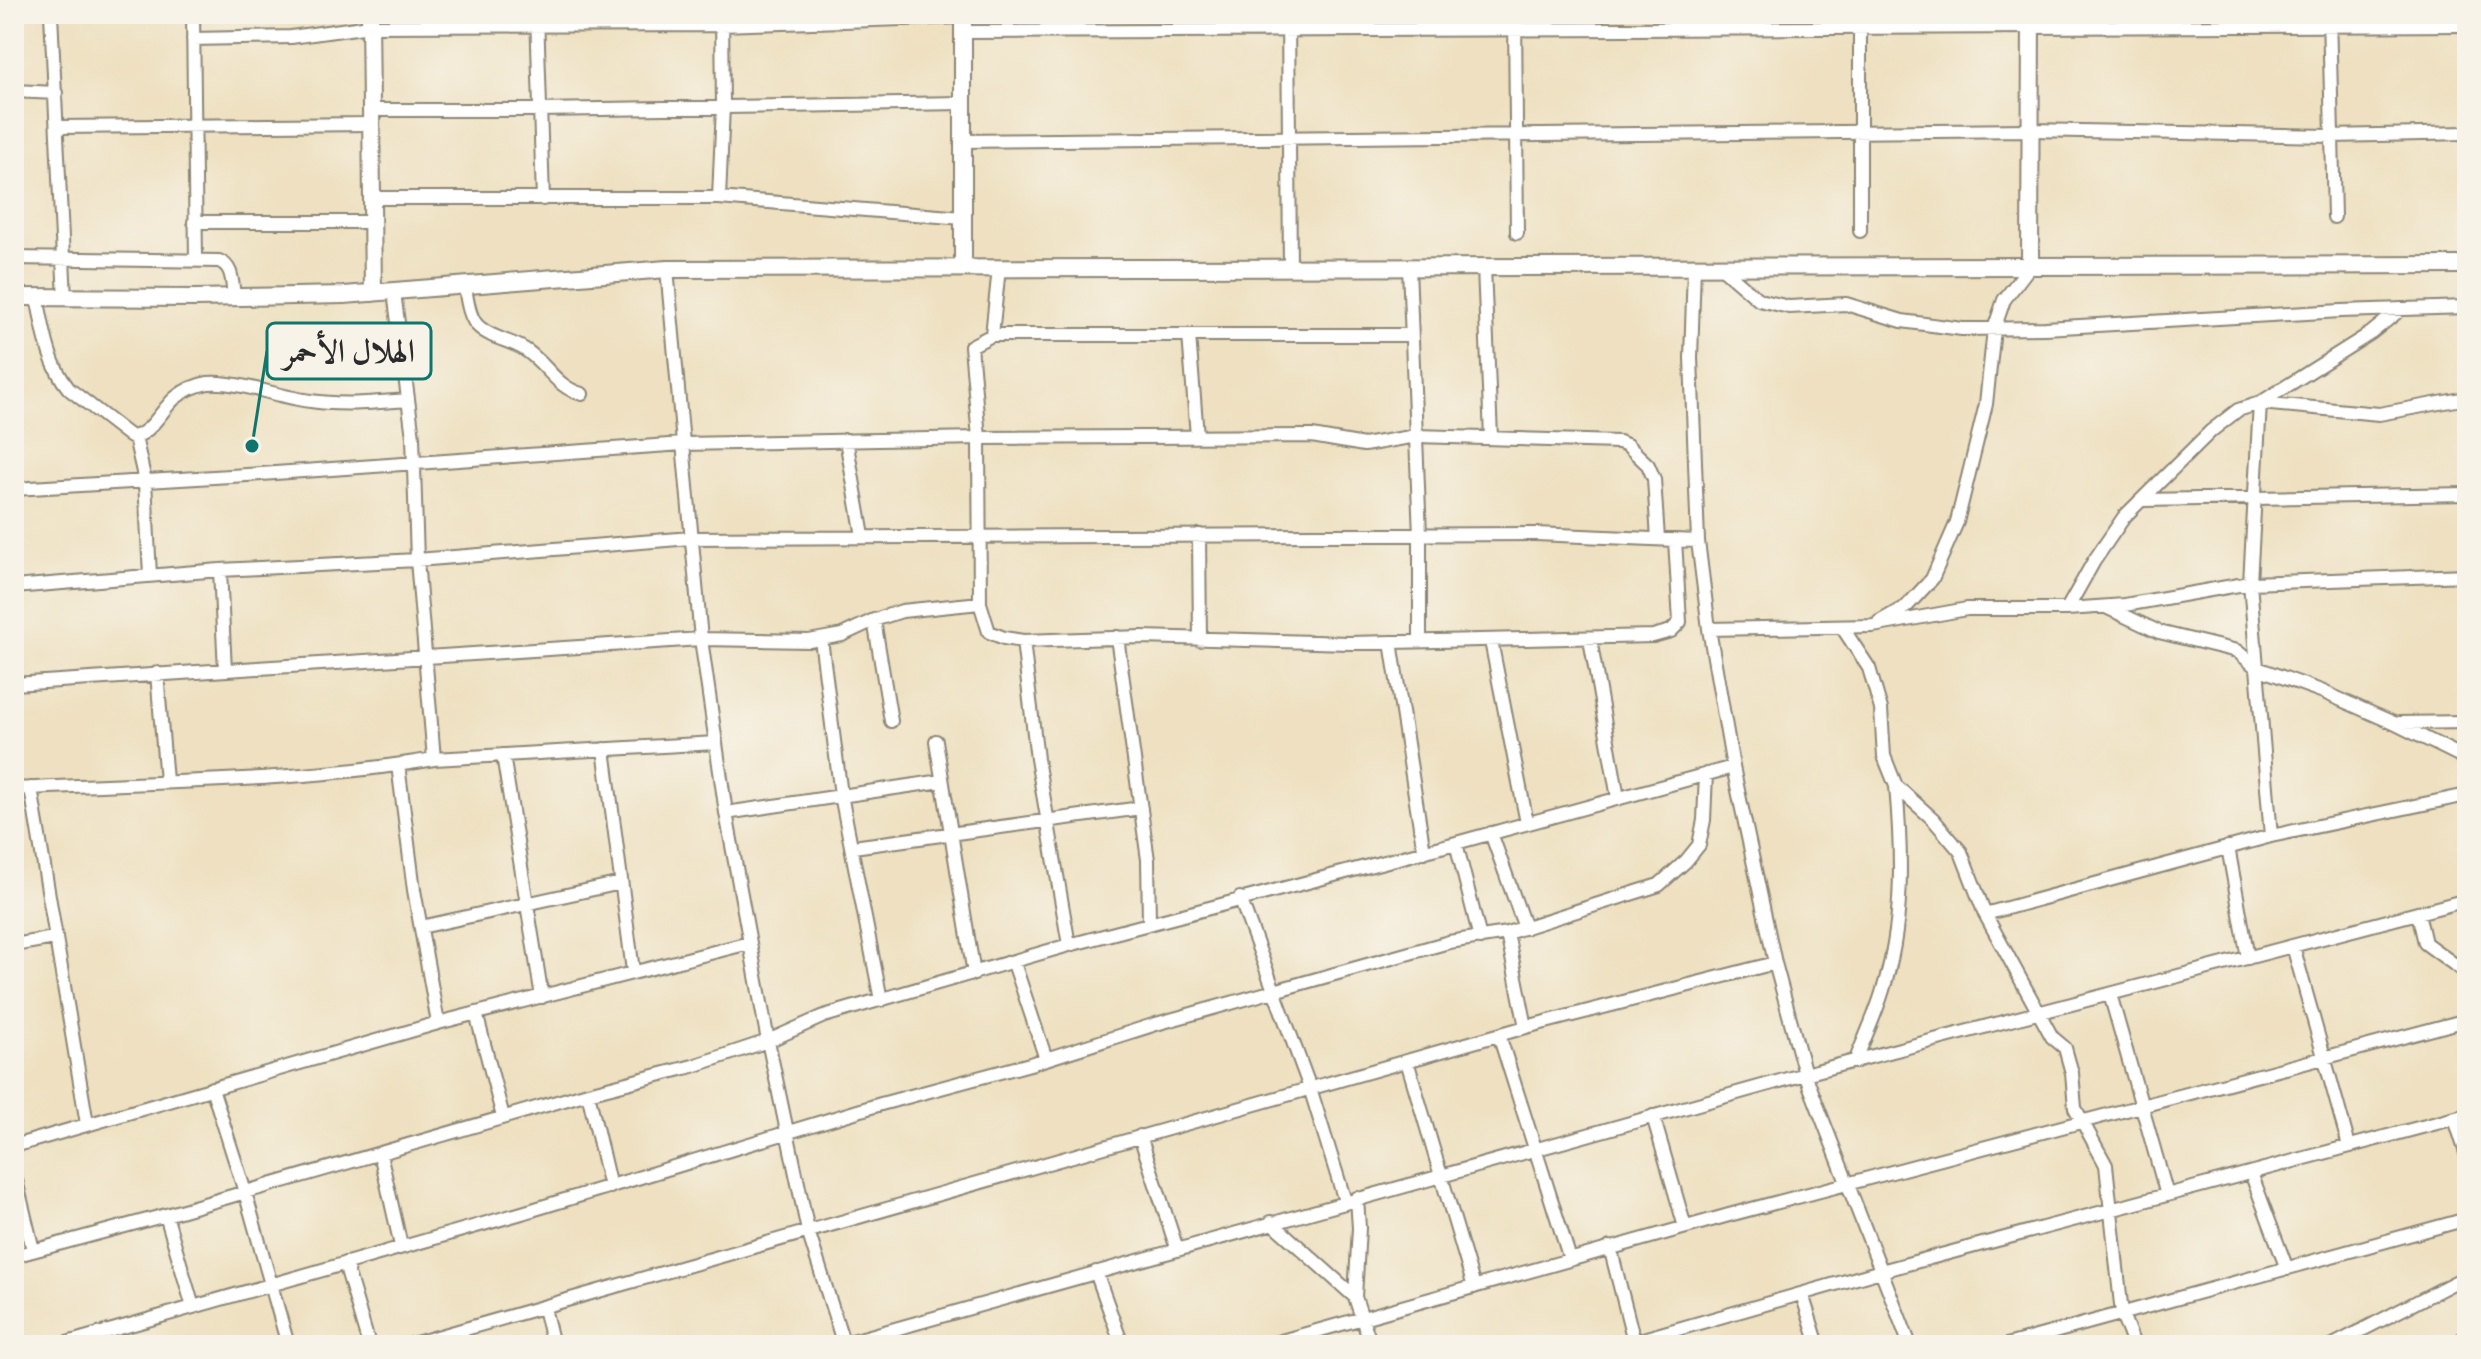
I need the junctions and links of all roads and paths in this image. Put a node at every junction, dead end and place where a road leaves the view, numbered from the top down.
1 (51, 14) edge
2 (193, 14) edge
3 (1288, 14) edge
4 (1515, 14) edge
5 (1762, 14) edge
6 (537, 19) edge
7 (370, 20) edge
8 (722, 20) edge
9 (2031, 20) edge
10 (2329, 20) edge
11 (963, 21) edge
12 (2467, 25) edge
13 (1763, 28) junction
14 (1860, 28) junction
15 (1515, 29) junction
16 (1288, 31) junction
17 (193, 39) junction
18 (14, 91) edge
19 (56, 93) junction
20 (963, 103) junction
21 (723, 106) junction
22 (539, 110) junction
23 (371, 117) junction
24 (58, 127) junction
25 (194, 127) junction
26 (2030, 130) junction
27 (1860, 131) junction
28 (2467, 133) edge
29 (1515, 135) junction
30 (2332, 136) junction
31 (1289, 137) junction
32 (963, 141) junction
33 (372, 198) junction
34 (719, 198) junction
35 (543, 199) junction
36 (2334, 217) dead end
37 (963, 218) junction
38 (194, 222) junction
39 (373, 222) junction
40 (1860, 231) dead end
41 (1517, 233) dead end
42 (14, 258) edge
43 (64, 258) junction
44 (196, 260) junction
45 (2467, 265) edge
46 (2030, 266) junction
47 (1409, 267) junction
48 (1484, 267) junction
49 (1694, 267) junction
50 (1721, 267) junction
51 (963, 268) junction
52 (999, 268) junction
53 (1290, 268) junction
54 (667, 269) junction
55 (465, 287) junction
56 (394, 292) junction
57 (373, 293) junction
58 (234, 296) junction
59 (14, 297) edge
60 (37, 297) junction
61 (65, 299) junction
62 (2467, 307) edge
63 (2401, 309) junction
64 (1994, 329) junction
65 (992, 335) junction
66 (1189, 335) junction
67 (1410, 335) junction
68 (582, 394) dead end
69 (2467, 398) edge
70 (408, 400) junction
71 (2260, 403) junction
72 (1197, 436) junction
73 (1416, 436) junction
74 (135, 437) junction
75 (979, 438) junction
76 (1491, 438) junction
77 (846, 440) junction
78 (683, 444) junction
79 (415, 464) junction
80 (145, 481) junction
81 (14, 489) edge
82 (2467, 494) edge
83 (2254, 498) junction
84 (2143, 500) junction
85 (1199, 535) junction
86 (1420, 535) junction
87 (863, 536) junction
88 (980, 536) junction
89 (691, 538) junction
90 (1658, 539) junction
91 (1675, 540) junction
92 (1698, 541) junction
93 (417, 560) junction
94 (220, 570) junction
95 (150, 575) junction
96 (2467, 575) edge
97 (2250, 583) junction
98 (14, 587) edge
99 (980, 603) junction
100 (2105, 607) junction
101 (2067, 609) junction
102 (874, 620) junction
103 (1873, 626) junction
104 (1842, 627) junction
105 (1709, 629) junction
106 (1117, 637) junction
107 (701, 639) junction
108 (821, 639) junction
109 (1590, 639) junction
110 (1200, 640) junction
111 (1023, 641) junction
112 (1420, 641) junction
113 (1491, 641) junction
114 (1391, 642) junction
115 (424, 659) junction
116 (2257, 668) junction
117 (225, 670) junction
118 (157, 673) junction
119 (14, 684) edge
120 (891, 721) dead end
121 (2467, 722) edge
122 (2396, 724) junction
123 (936, 741) dead end
124 (716, 743) junction
125 (604, 749) junction
126 (503, 755) junction
127 (434, 759) junction
128 (2467, 759) edge
129 (398, 765) junction
130 (1733, 767) junction
131 (1706, 774) junction
132 (166, 781) junction
133 (942, 781) junction
134 (1896, 786) junction
135 (31, 788) junction
136 (14, 789) edge
137 (841, 795) junction
138 (2467, 795) edge
139 (1618, 798) junction
140 (1141, 808) junction
141 (726, 813) junction
142 (1048, 819) junction
143 (1527, 823) junction
144 (1491, 833) junction
145 (950, 835) junction
146 (2271, 836) junction
147 (1456, 843) junction
148 (853, 847) junction
149 (2228, 847) junction
150 (1424, 852) junction
151 (621, 883) junction
152 (1240, 898) junction
153 (2467, 900) edge
154 (527, 904) junction
155 (2418, 913) junction
156 (1985, 914) junction
157 (1149, 922) junction
158 (421, 927) junction
159 (1525, 928) junction
160 (1507, 933) junction
161 (54, 938) junction
162 (1480, 938) junction
163 (749, 943) junction
164 (14, 945) edge
165 (1069, 945) junction
166 (2293, 946) junction
167 (2248, 958) junction
168 (1014, 963) junction
169 (1775, 963) junction
170 (633, 971) junction
171 (974, 974) junction
172 (2467, 980) edge
173 (1274, 992) junction
174 (2110, 994) junction
175 (542, 997) junction
176 (881, 1000) junction
177 (2039, 1012) junction
178 (476, 1013) junction
179 (2467, 1020) edge
180 (438, 1023) junction
181 (1526, 1027) junction
182 (1499, 1035) junction
183 (768, 1041) junction
184 (2323, 1057) junction
185 (1046, 1059) junction
186 (1407, 1061) junction
187 (1855, 1062) junction
188 (1805, 1074) junction
189 (212, 1088) junction
190 (1310, 1088) junction
191 (588, 1093) junction
192 (2143, 1106) junction
193 (1653, 1116) junction
194 (503, 1117) junction
195 (2461, 1117) edge
196 (2083, 1122) junction
197 (87, 1124) junction
198 (789, 1134) junction
199 (1140, 1136) junction
200 (14, 1146) edge
201 (2349, 1146) junction
202 (1536, 1148) junction
203 (380, 1153) junction
204 (2467, 1156) edge
205 (14, 1172) edge
206 (2251, 1173) junction
207 (1441, 1174) junction
208 (1847, 1184) junction
209 (610, 1187) junction
210 (245, 1192) junction
211 (2167, 1195) junction
212 (1351, 1200) junction
213 (2112, 1209) junction
214 (166, 1215) junction
215 (2467, 1219) edge
216 (1271, 1222) junction
217 (1685, 1227) junction
218 (808, 1231) junction
219 (401, 1246) junction
220 (1610, 1247) junction
221 (1177, 1249) junction
222 (33, 1250) junction
223 (14, 1256) edge
224 (1570, 1259) junction
225 (345, 1263) junction
226 (2287, 1269) junction
227 (1881, 1271) junction
228 (1096, 1272) junction
229 (2467, 1276) edge
230 (271, 1284) junction
231 (1474, 1287) junction
232 (1802, 1294) junction
233 (1355, 1297) junction
234 (193, 1307) junction
235 (544, 1308) junction
236 (2122, 1314) junction
237 (1363, 1318) junction
238 (2467, 1336) edge
239 (99, 1340) edge
240 (2026, 1342) edge
241 (842, 1344) edge
242 (1631, 1344) edge
243 (60, 1345) edge
244 (288, 1345) edge
245 (369, 1345) edge
246 (409, 1345) edge
247 (553, 1345) edge
248 (1122, 1345) edge
249 (1267, 1345) edge
250 (1371, 1345) edge
251 (1818, 1345) edge
252 (1910, 1345) edge
253 (2007, 1345) edge
254 (2134, 1345) edge
255 (2333, 1345) edge
256 (2453, 1345) edge

1 - 19 street
2 - 17 street
3 - 16 street
4 - 15 street
5 - 13 street
6 - 7 street
6 - 8 street
6 - 22 street
7 - 17 street
7 - 23 street
8 - 11 street
8 - 21 street
9 - 10 street
9 - 14 street
9 - 26 street
10 - 12 street
10 - 30 street
11 - 16 street
11 - 20 street
13 - 14 street
13 - 15 street
14 - 27 street
15 - 16 street
15 - 29 street
16 - 31 street
17 - 25 street
18 - 19 street
19 - 24 street
20 - 21 street
20 - 32 street
21 - 22 street
21 - 34 street
22 - 23 street
22 - 35 street
23 - 25 street
23 - 33 street
24 - 25 street
24 - 43 street
25 - 38 street
26 - 27 street
26 - 30 street
26 - 46 street
27 - 29 street
27 - 40 street
28 - 30 street
29 - 31 street
29 - 41 street
30 - 36 street
31 - 32 street
31 - 53 street
32 - 37 street
33 - 35 street
33 - 39 street
34 - 35 street
34 - 37 street
37 - 51 street
38 - 39 street
38 - 44 street
39 - 57 street
42 - 43 street
43 - 44 street
43 - 61 street
44 - 58 street
45 - 46 street
46 - 50 street
46 - 64 street
47 - 48 street
47 - 53 street
47 - 67 street
48 - 49 street
48 - 76 street
49 - 50 street
49 - 92 street
50 - 64 street
51 - 52 street
51 - 54 street
52 - 53 street
52 - 65 street
54 - 55 street
54 - 78 street
55 - 56 street
55 - 68 street
56 - 57 street
56 - 70 street
57 - 58 street
58 - 61 street
59 - 60 street
60 - 61 street
60 - 74 street
62 - 63 street
63 - 64 street
63 - 71 street
64 - 103 street
65 - 66 street
65 - 75 street
66 - 67 street
66 - 72 street
67 - 73 street
69 - 71 street
70 - 74 street
70 - 79 street
71 - 83 street
71 - 84 street
72 - 73 street
72 - 75 street
73 - 76 street
73 - 86 street
74 - 80 street
75 - 77 street
75 - 88 street
76 - 90 street
77 - 78 street
77 - 87 street
78 - 79 street
78 - 89 street
79 - 80 street
79 - 93 street
80 - 81 street
80 - 95 street
82 - 83 street
83 - 84 street
83 - 97 street
84 - 101 street
85 - 86 street
85 - 88 street
85 - 110 street
86 - 90 street
86 - 112 street
87 - 88 street
87 - 89 street
88 - 99 street
89 - 93 street
89 - 107 street
90 - 91 street
91 - 92 street
91 - 109 street
92 - 105 street
93 - 94 street
93 - 115 street
94 - 95 street
94 - 117 street
95 - 98 street
96 - 97 street
97 - 100 street
97 - 116 street
99 - 102 street
99 - 111 street
100 - 101 street
100 - 116 street
101 - 103 street
102 - 108 street
102 - 120 street
103 - 104 street
104 - 105 street
104 - 134 street
105 - 130 street
106 - 110 street
106 - 111 street
106 - 140 street
107 - 108 street
107 - 115 street
107 - 124 street
108 - 137 street
109 - 113 street
109 - 139 street
110 - 114 street
111 - 142 street
112 - 113 street
112 - 114 street
113 - 143 street
114 - 150 street
115 - 117 street
115 - 127 street
116 - 122 street
116 - 146 street
117 - 118 street
118 - 119 street
118 - 132 street
121 - 122 street
122 - 128 street
123 - 133 street
124 - 125 street
124 - 141 street
125 - 126 street
125 - 151 street
126 - 127 street
126 - 154 street
127 - 129 street
129 - 132 street
129 - 158 street
130 - 131 street
130 - 169 street
131 - 139 street
131 - 159 street
132 - 135 street
133 - 137 street
133 - 145 street
134 - 156 street
134 - 187 street
135 - 136 street
135 - 161 street
137 - 141 street
137 - 148 street
138 - 146 street
139 - 143 street
140 - 142 street
140 - 157 street
141 - 163 street
142 - 145 street
142 - 165 street
143 - 144 street
144 - 147 street
144 - 159 street
145 - 148 street
145 - 171 street
146 - 149 street
147 - 150 street
147 - 162 street
148 - 176 street
149 - 156 street
149 - 167 street
150 - 152 street
151 - 154 street
151 - 170 street
152 - 157 street
152 - 173 street
153 - 155 street
154 - 158 street
154 - 175 street
155 - 166 street
155 - 172 street
156 - 177 street
157 - 165 street
158 - 180 street
159 - 160 street
160 - 162 street
160 - 181 street
161 - 164 street
161 - 197 street
162 - 173 street
163 - 170 street
163 - 183 street
165 - 168 street
166 - 167 street
166 - 184 street
167 - 174 street
168 - 171 street
168 - 185 street
169 - 181 street
169 - 188 street
170 - 175 street
171 - 176 street
173 - 185 street
173 - 190 street
174 - 177 street
174 - 192 street
175 - 178 street
176 - 183 street
177 - 187 street
177 - 196 street
178 - 180 street
178 - 194 street
179 - 184 street
180 - 189 street
181 - 182 street
182 - 186 street
182 - 202 street
183 - 191 street
183 - 198 street
184 - 192 street
184 - 201 street
185 - 198 street
186 - 190 street
186 - 207 street
187 - 188 street
188 - 193 street
188 - 208 street
189 - 197 street
189 - 210 street
190 - 199 street
190 - 212 street
191 - 194 street
191 - 209 street
192 - 196 street
192 - 211 street
193 - 202 street
193 - 217 street
194 - 203 street
195 - 201 street
195 - 204 street
196 - 208 street
196 - 213 street
197 - 200 street
198 - 209 street
198 - 218 street
199 - 218 street
199 - 221 street
201 - 206 street
202 - 207 street
202 - 224 street
203 - 210 street
203 - 219 street
205 - 222 street
206 - 211 street
206 - 226 street
207 - 212 street
207 - 231 street
208 - 217 street
208 - 227 street
209 - 219 street
210 - 214 street
210 - 230 street
211 - 213 street
212 - 216 street
212 - 233 street
213 - 227 street
213 - 236 street
214 - 222 street
214 - 234 street
215 - 226 street
216 - 221 street
216 - 233 street
217 - 220 street
218 - 235 street
218 - 241 street
219 - 225 street
220 - 224 street
220 - 242 street
221 - 228 street
222 - 223 street
224 - 231 street
225 - 230 street
225 - 245 street
226 - 236 street
227 - 232 street
227 - 252 street
228 - 241 street
228 - 248 street
229 - 255 street
230 - 234 street
230 - 244 street
231 - 237 street
232 - 242 street
232 - 251 street
233 - 237 street
234 - 239 street
235 - 246 street
235 - 247 street
236 - 240 street
236 - 254 street
237 - 249 street
237 - 250 street
238 - 256 street
239 - 243 street
240 - 253 street

